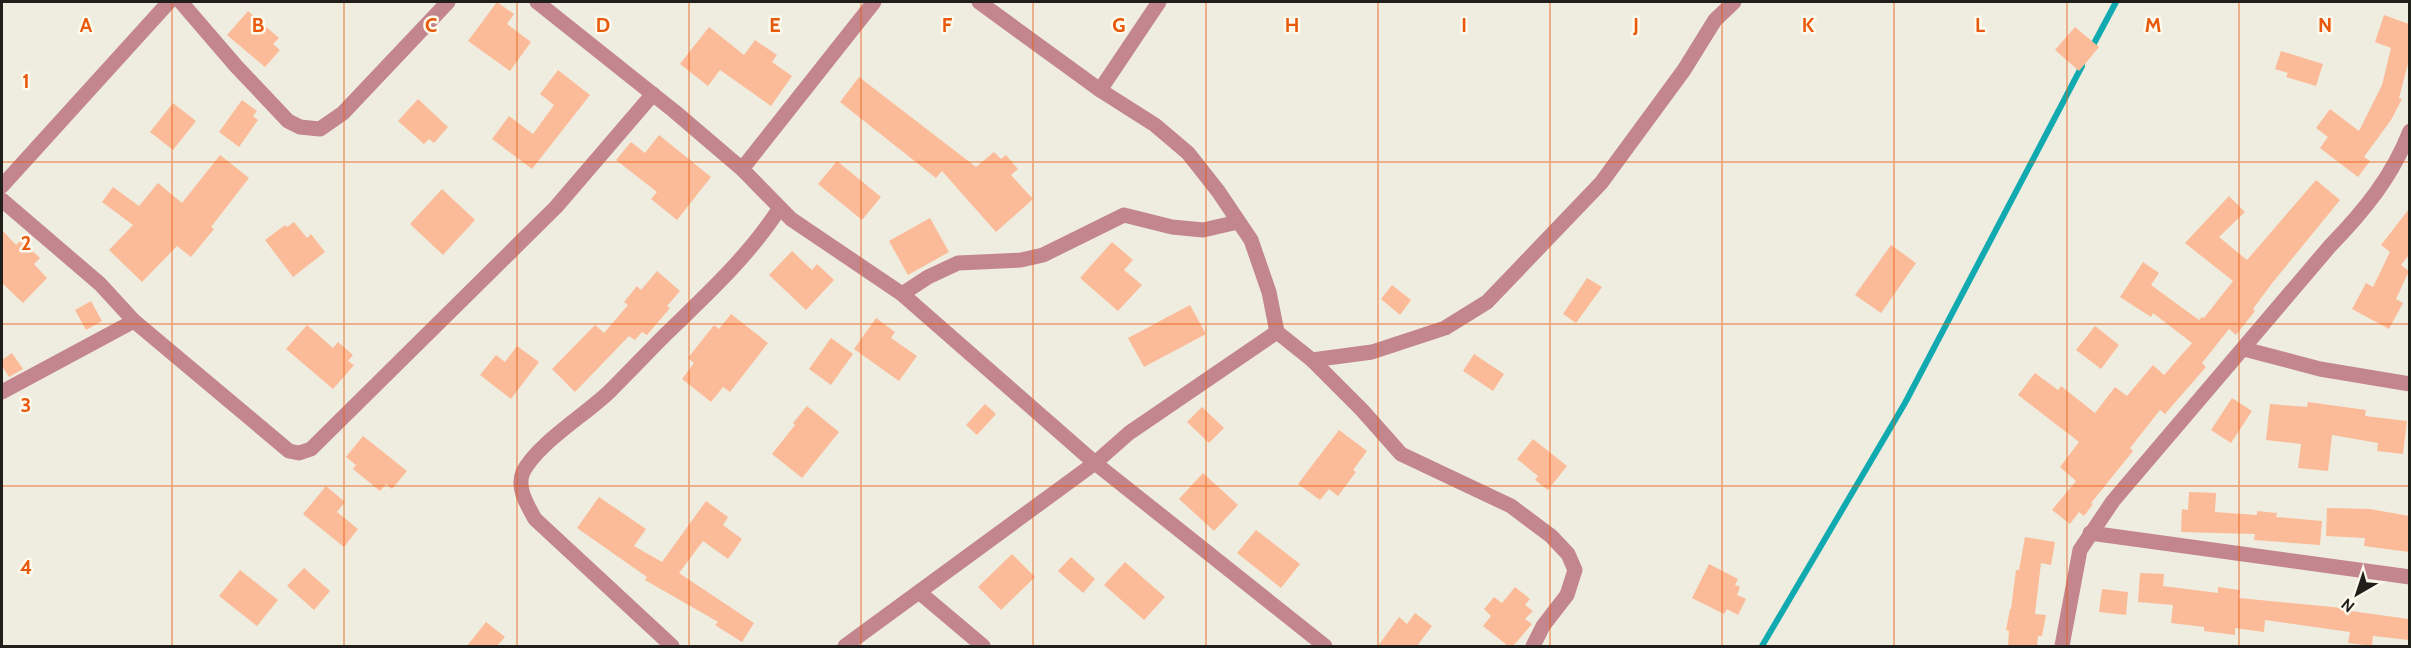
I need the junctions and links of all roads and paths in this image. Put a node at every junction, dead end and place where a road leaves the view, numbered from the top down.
1 (169, 2) edge
2 (181, 2) edge
3 (448, 2) edge
4 (537, 2) edge
5 (874, 2) edge
6 (979, 2) edge
7 (1160, 2) edge
8 (1734, 2) edge
9 (1100, 90) junction
10 (653, 94) junction
11 (2409, 131) edge
12 (742, 169) junction
13 (2, 186) edge
14 (2, 200) edge
15 (779, 209) junction
16 (1238, 222) junction
17 (902, 294) junction
18 (134, 321) junction
19 (1278, 332) junction
20 (2244, 349) junction
21 (1312, 360) junction
22 (2409, 384) edge
23 (2, 392) edge
24 (1095, 463) junction
25 (2090, 533) junction
26 (2409, 577) edge
27 (919, 592) junction
28 (672, 646) edge
29 (846, 646) edge
30 (983, 646) edge
31 (1325, 646) edge
32 (1533, 646) edge
33 (2062, 646) edge

1 - 13 street
2 - 3 street
4 - 10 street
5 - 12 street
6 - 9 street
7 - 9 street
8 - 21 street
9 - 16 street
10 - 12 street
10 - 18 street
11 - 20 street
12 - 15 street
14 - 18 street
15 - 17 street
15 - 28 street
16 - 17 street
16 - 19 street
17 - 24 street
18 - 23 street
19 - 21 street
19 - 24 street
20 - 22 street
20 - 25 street
21 - 32 street
24 - 27 street
24 - 31 street
25 - 26 street
25 - 33 street
27 - 29 street
27 - 30 street

